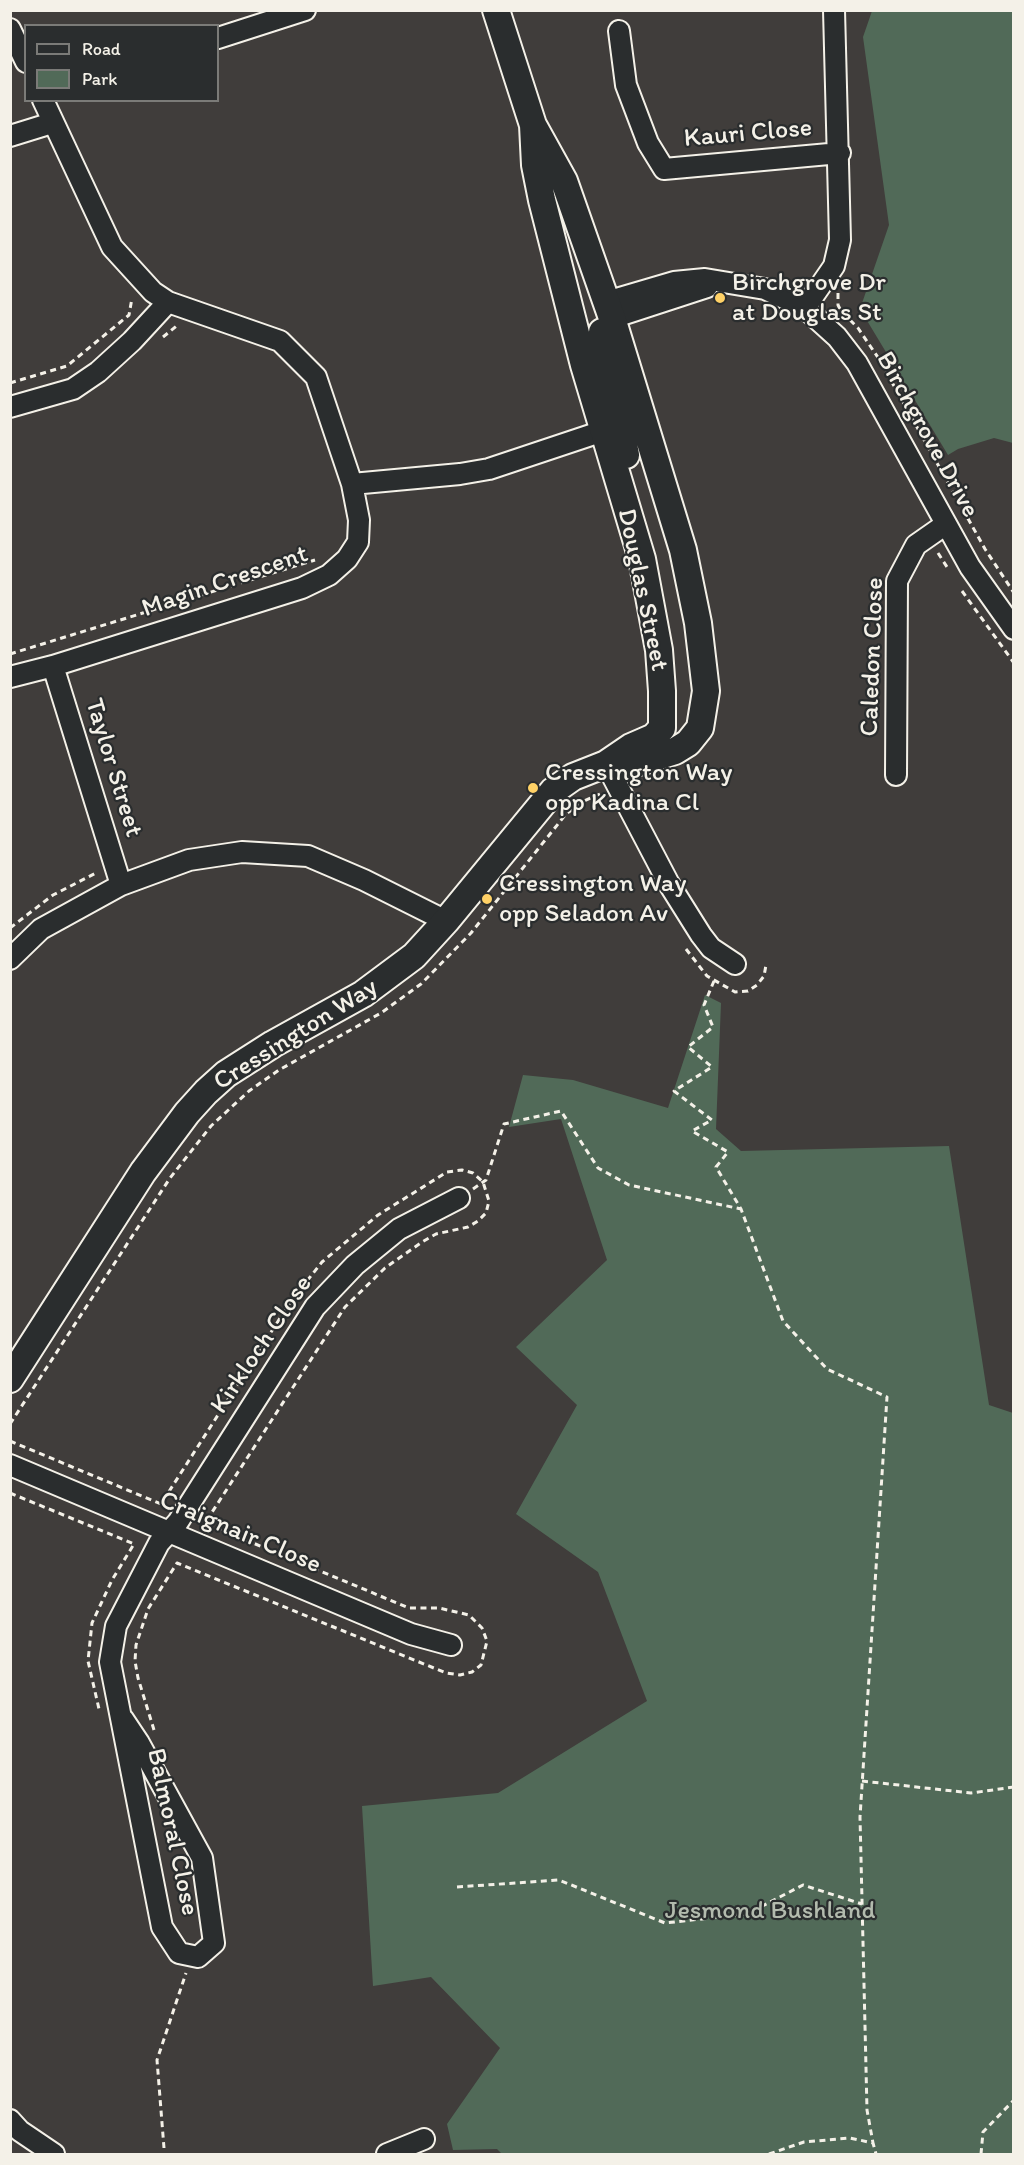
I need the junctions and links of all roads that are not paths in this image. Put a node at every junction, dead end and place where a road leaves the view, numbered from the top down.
1 (305, 10) edge
2 (496, 10) edge
3 (834, 10) edge
4 (10, 29) edge
5 (619, 31) dead end
6 (219, 38) edge
7 (24, 58) edge
8 (44, 102) edge
9 (52, 123) junction
10 (533, 124) junction
11 (10, 136) edge
12 (840, 153) junction
13 (542, 200) junction
14 (168, 302) junction
15 (805, 308) junction
16 (607, 311) junction
17 (10, 407) edge
18 (603, 430) junction
19 (352, 484) junction
20 (946, 524) junction
21 (642, 559) junction
22 (1014, 629) edge
23 (53, 666) junction
24 (10, 677) edge
25 (606, 764) junction
26 (896, 776) dead end
27 (121, 885) junction
28 (446, 921) junction
29 (10, 959) edge
30 (735, 964) dead end
31 (459, 1198) road end
32 (10, 1379) edge
33 (10, 1465) edge
34 (168, 1532) junction
35 (451, 1645) dead end
36 (123, 1719) junction
37 (10, 2120) edge
38 (424, 2139) dead end
39 (54, 2154) edge
40 (387, 2154) edge

1 - 6 street
2 - 10 street, Douglas Street
3 - 12 street
4 - 7 street
5 - 12 street, Kauri Close
8 - 9 street
9 - 11 street
9 - 14 street
10 - 13 street, Douglas Street
10 - 16 street, Douglas Street
12 - 15 street
13 - 16 street
13 - 18 street, Douglas Street
14 - 17 street
14 - 19 street, Magin Crescent
15 - 16 street, Birchgrove Drive
15 - 20 street, Birchgrove Drive
16 - 21 street
16 - 25 street, Douglas Street
18 - 19 street
18 - 21 street, Douglas Street
19 - 23 street, Magin Crescent
20 - 22 street, Birchgrove Drive
20 - 26 street, Caledon Close
21 - 25 street, Douglas Street
23 - 24 street, Magin Crescent
23 - 27 street, Taylor Street
25 - 28 street, Cressington Way
25 - 30 street
27 - 28 street
27 - 29 street
28 - 32 street, Cressington Way
31 - 34 street, Kirkloch Close
33 - 34 street, Craignair Close
34 - 35 street, Craignair Close
34 - 36 street, Balmoral Close
36 - 36 street, Balmoral Close
37 - 39 street
38 - 40 street

